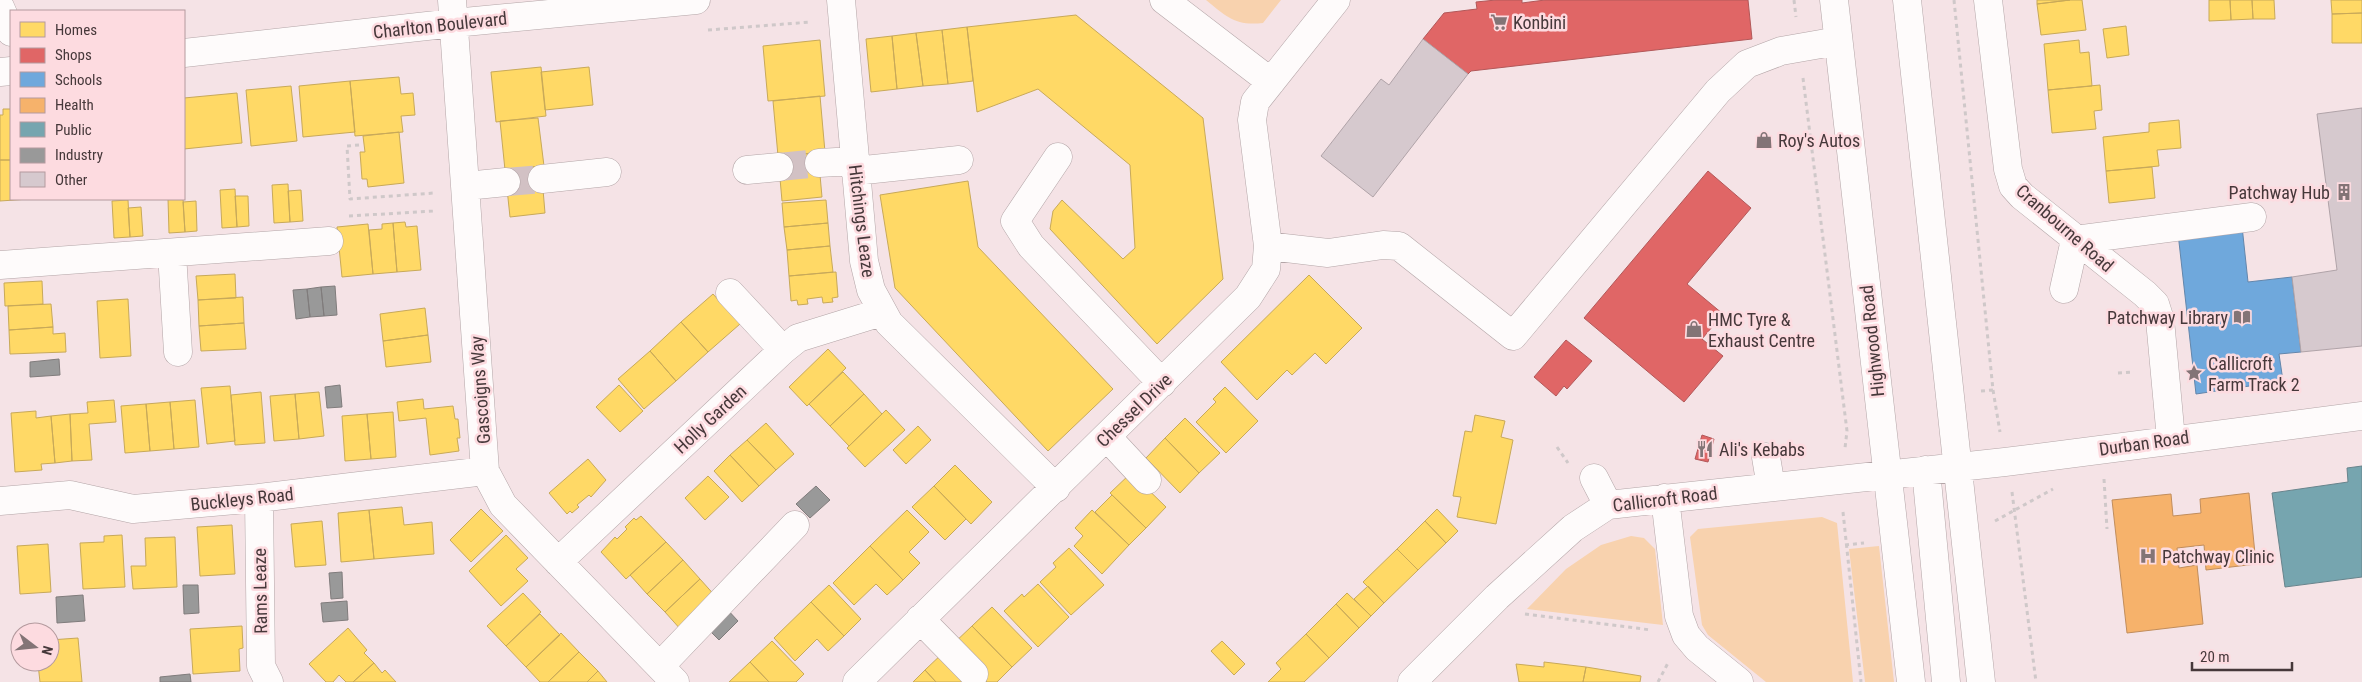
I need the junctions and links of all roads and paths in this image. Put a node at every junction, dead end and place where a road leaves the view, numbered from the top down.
1 (696, 0) edge
2 (841, 0) edge
3 (1164, 0) edge
4 (1336, 0) edge
5 (1794, 0) edge
6 (1834, 0) edge
7 (1907, 0) edge
8 (1954, 0) edge
9 (1988, 0) edge
10 (0, 7) edge
11 (453, 12) edge
12 (10, 30) edge
13 (1838, 41) junction
14 (1800, 47) junction
15 (185, 53) edge
16 (1271, 82) junction
17 (359, 145) dead end
18 (1058, 157) dead end
19 (959, 160) dead end
20 (818, 163) tunnel mouth
21 (854, 166) junction
22 (779, 167) tunnel mouth
23 (747, 170) dead end
24 (607, 172) dead end
25 (542, 179) tunnel mouth
26 (506, 182) tunnel mouth
27 (467, 195) junction
28 (2252, 217) dead end
29 (2075, 240) junction
30 (329, 241) joint
31 (1268, 246) junction
32 (172, 253) junction
33 (0, 265) edge
34 (2064, 289) dead end
35 (730, 293) dead end
36 (882, 312) junction
37 (782, 350) junction
38 (178, 352) dead end
39 (1162, 383) junction
40 (2362, 416) edge
41 (1107, 437) junction
42 (2171, 439) junction
43 (2103, 448) junction
44 (1766, 457) dead end
45 (2005, 462) junction
46 (1958, 467) junction
47 (1926, 470) junction
48 (485, 471) junction
49 (1887, 474) junction
50 (1594, 478) dead end
51 (1840, 479) junction
52 (1147, 480) dead end
53 (1770, 487) junction
54 (1056, 488) junction
55 (259, 498) junction
56 (1665, 498) junction
57 (0, 501) edge
58 (1608, 505) junction
59 (795, 525) dead end
60 (2107, 529) dead end
61 (558, 562) junction
62 (1488, 609) junction
63 (920, 619) junction
64 (1686, 635) junction
65 (668, 674) edge
66 (974, 674) dead end
67 (269, 682) edge
68 (857, 682) edge
69 (1412, 682) edge
70 (1658, 682) edge
71 (1739, 682) edge
72 (1861, 682) edge
73 (1911, 682) edge
74 (1946, 682) edge
75 (1981, 682) edge
76 (2036, 682) edge

1 - 11 street, Charlton Boulevard
2 - 21 street, Hitchings Leaze
3 - 16 street
4 - 16 street
5 - 14 path
6 - 13 street, Highwood Road
7 - 46 street
8 - 45 path
9 - 29 street, Cranbourne Road
10 - 12 street
11 - 15 street, Charlton Boulevard
11 - 27 street, Gascoigns Way
13 - 14 street
13 - 49 street, Highwood Road
14 - 31 street
14 - 51 path
16 - 31 street, Chessel Drive
17 - 27 path
18 - 39 street
19 - 21 street
20 - 21 street
21 - 36 street, Hitchings Leaze
22 - 23 street
24 - 25 street
26 - 27 street
27 - 30 path
27 - 48 street, Gascoigns Way
28 - 29 street
29 - 34 street
29 - 42 street, Cranbourne Road
30 - 32 street
31 - 39 street, Chessel Drive
32 - 33 street
32 - 38 street
35 - 37 street
36 - 37 street, Holly Garden
36 - 54 street, Hitchings Leaze
37 - 61 street, Holly Garden
39 - 41 street, Chessel Drive
40 - 42 street, Durban Road
41 - 52 street
41 - 54 street, Chessel Drive
42 - 43 street, Durban Road
43 - 45 street, Durban Road
43 - 60 path
44 - 53 street
45 - 46 street, Durban Road
45 - 76 path
46 - 47 street, Durban Road
46 - 75 street
47 - 49 street, Callicroft Road
47 - 74 street
48 - 55 street, Buckleys Road
48 - 61 street, Gascoigns Way
49 - 51 street, Callicroft Road
49 - 73 street, Highwood Road
50 - 58 street
51 - 53 street, Callicroft Road
51 - 72 path
53 - 56 street, Callicroft Road
54 - 63 street, Chessel Drive
55 - 57 street, Buckleys Road
55 - 67 street, Rams Leaze
56 - 58 street, Callicroft Road
56 - 64 street
58 - 62 street, Callicroft Road
59 - 65 street
61 - 65 street, Gascoigns Way
62 - 64 path
62 - 69 street, Callicroft Road
63 - 66 street
63 - 68 street, Chessel Drive
64 - 70 path
64 - 71 street

